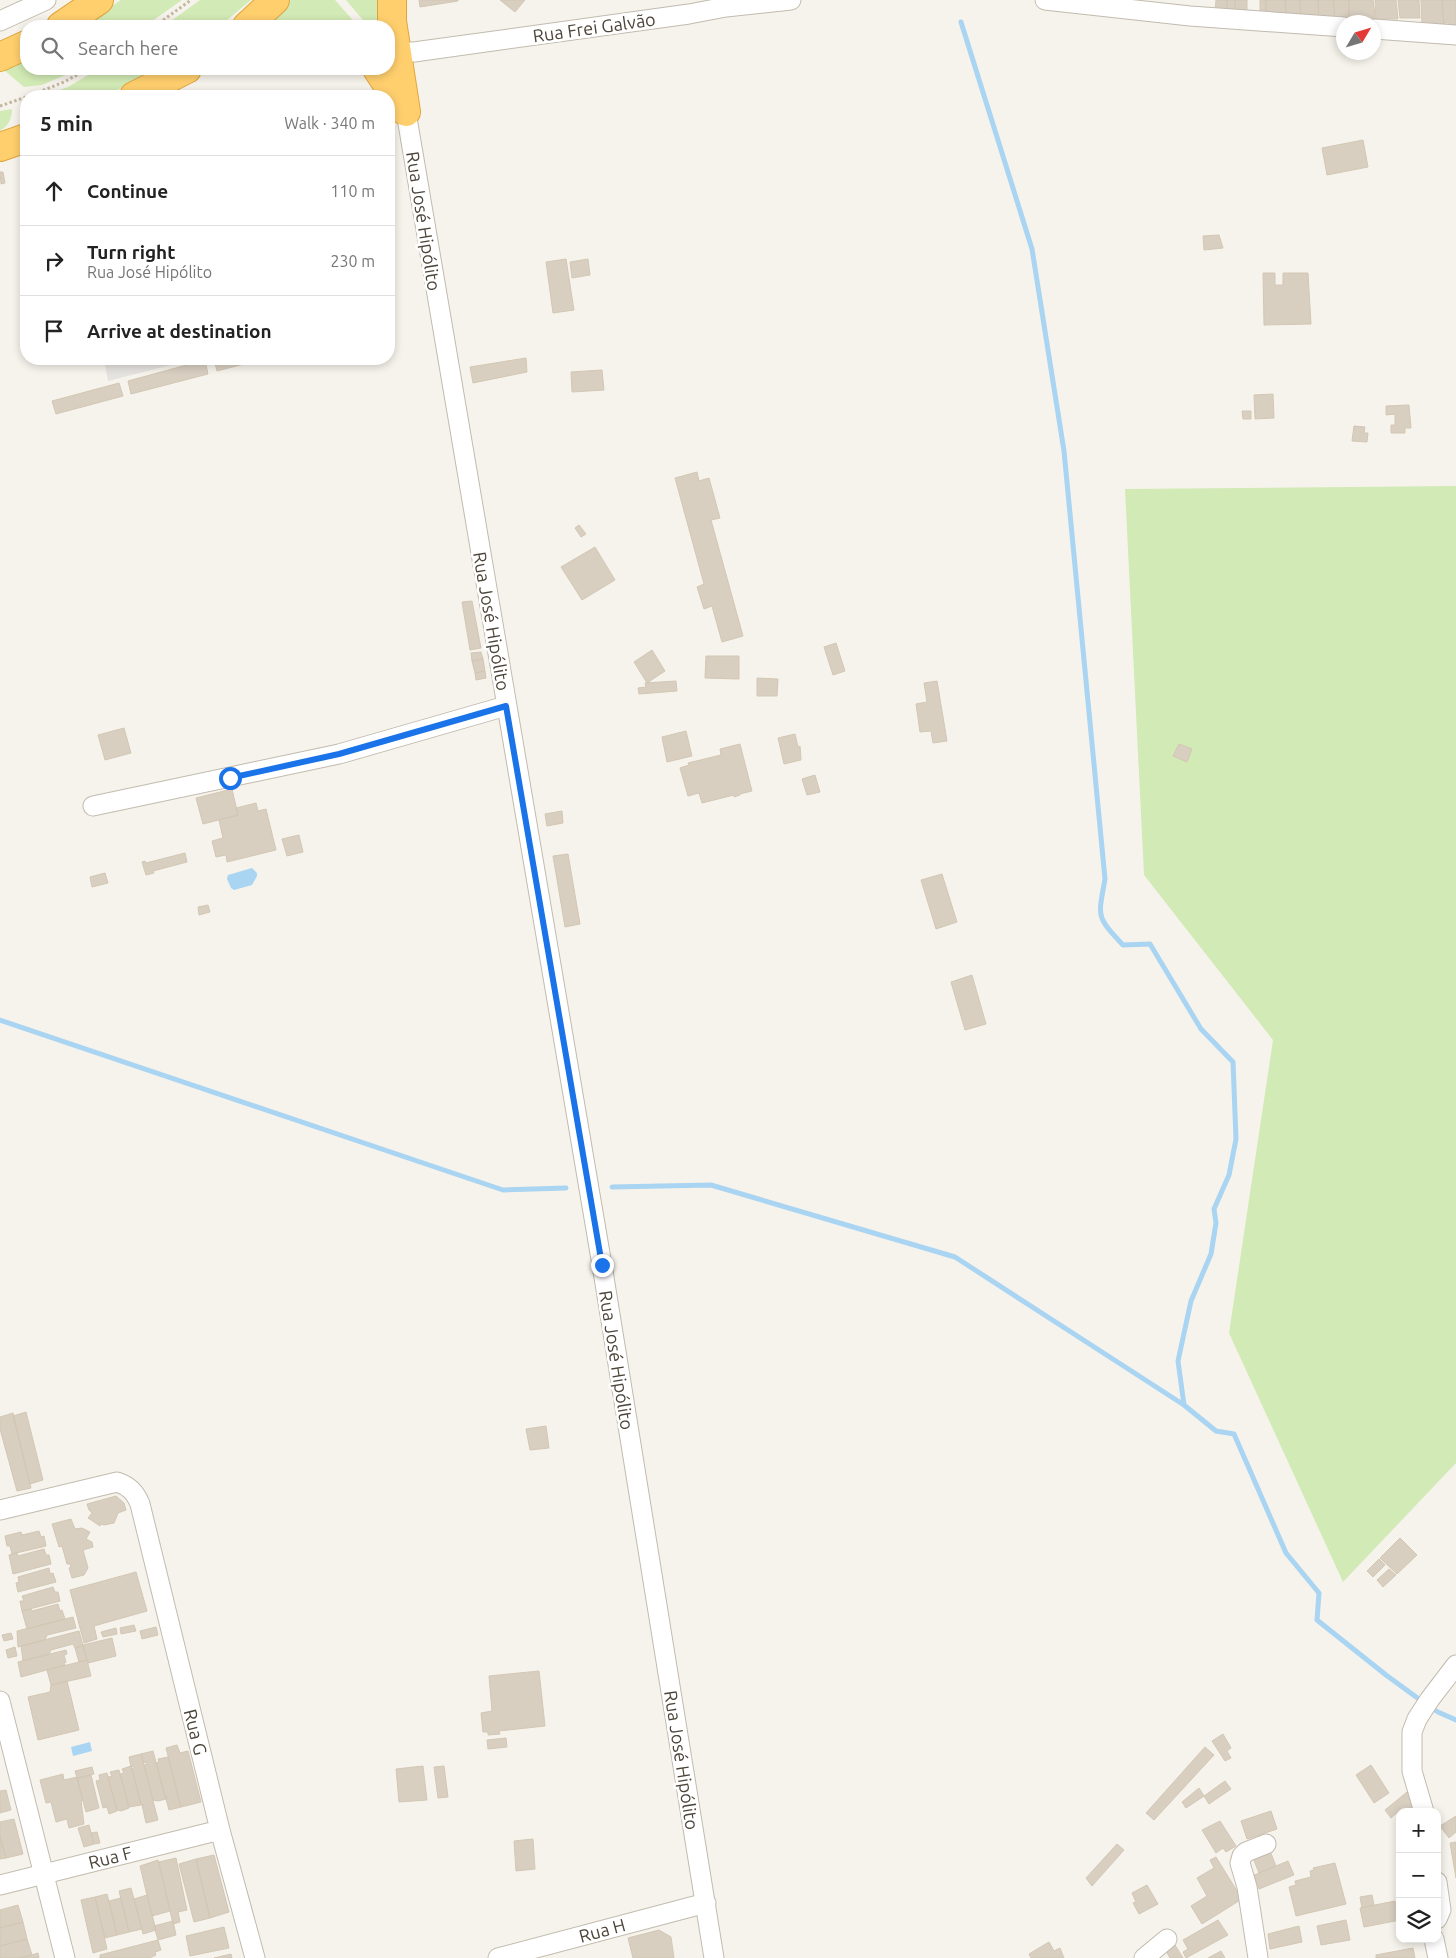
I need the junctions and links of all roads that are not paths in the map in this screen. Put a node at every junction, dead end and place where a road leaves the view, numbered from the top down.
1 (46, 0) edge
2 (100, 0) edge
3 (275, 0) edge
4 (392, 0) edge
5 (791, 0) edge
6 (1046, 0) edge
7 (689, 7) edge
8 (1190, 8) edge
9 (70, 20) edge
10 (253, 20) edge
11 (392, 20) edge
12 (0, 21) edge
13 (1336, 26) edge
14 (1381, 30) edge
15 (1456, 35) edge
16 (20, 48) edge
17 (0, 56) edge
18 (395, 62) edge
19 (176, 75) edge
20 (394, 75) edge
21 (146, 90) edge
22 (406, 112) joint
23 (20, 140) edge
24 (0, 147) edge
25 (506, 706) junction
26 (93, 806) dead end
27 (0, 1510) edge
28 (1456, 1665) edge
29 (0, 1701) edge
30 (1423, 1808) edge
31 (220, 1830) junction
32 (1266, 1844) dead end
33 (43, 1874) junction
34 (0, 1885) edge
35 (1441, 1897) edge
36 (706, 1903) junction
37 (1445, 1912) edge
38 (1167, 1939) dead end
39 (1435, 1943) edge
40 (65, 1958) edge
41 (254, 1958) edge
42 (498, 1958) edge
43 (714, 1958) edge
44 (1144, 1958) edge
45 (1258, 1958) edge
46 (1438, 1958) edge

1 - 12 street
2 - 9 highway
3 - 10 highway
4 - 11 highway
5 - 7 street, Rua Frei Galvão
6 - 8 street
7 - 18 street, Rua Frei Galvão
8 - 13 street
14 - 15 street
16 - 17 highway
19 - 21 highway
20 - 22 highway
22 - 25 street, Rua José Hipólito
23 - 24 highway
25 - 26 street
25 - 36 street, Rua José Hipólito
27 - 31 street, Rua G
28 - 30 street
29 - 33 street
31 - 33 street, Rua F
31 - 41 street, Rua G
32 - 45 street
33 - 34 street, Rua F
33 - 40 street
35 - 37 street
36 - 42 street, Rua H
36 - 43 street, Rua José Hipólito
38 - 44 street
39 - 46 street

